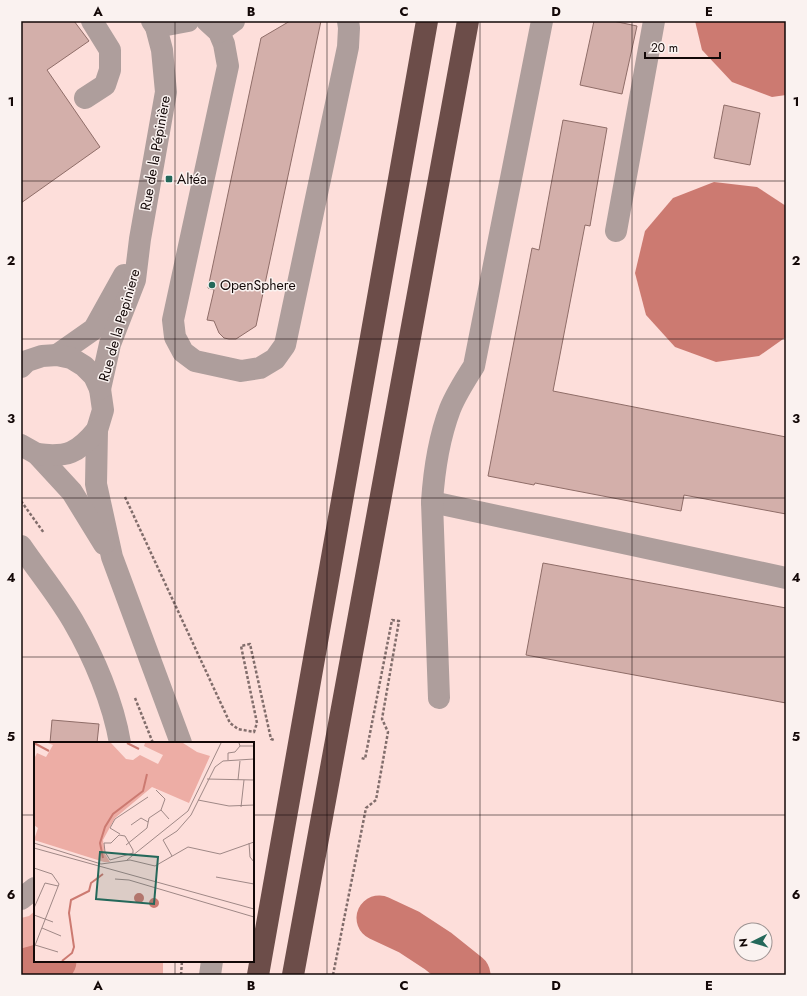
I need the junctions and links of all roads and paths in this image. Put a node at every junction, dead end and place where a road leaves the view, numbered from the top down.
1 (92, 21) edge
2 (188, 21) edge
3 (348, 21) edge
4 (427, 21) edge
5 (468, 21) edge
6 (542, 21) edge
7 (654, 21) edge
8 (154, 24) edge
9 (220, 25) edge
10 (85, 98) dead end
11 (616, 231) dead end
12 (140, 239) junction
13 (57, 355) junction
14 (23, 362) edge
15 (100, 389) junction
16 (97, 430) junction
17 (29, 449) edge
18 (125, 497) dead end
19 (432, 502) junction
20 (21, 546) edge
21 (112, 557) junction
22 (786, 578) edge
23 (439, 698) dead end
24 (274, 740) dead end
25 (120, 742) edge
26 (181, 742) edge
27 (361, 758) dead end
28 (34, 889) edge
29 (21, 899) edge
30 (182, 962) edge
31 (212, 962) edge
32 (181, 975) edge
33 (210, 975) edge
34 (258, 975) edge
35 (293, 975) edge
36 (333, 975) edge

1 - 10 street
2 - 8 street
3 - 9 street
4 - 34 highway
5 - 35 highway
6 - 19 street
7 - 11 street
8 - 12 street, Rue de la Pépinière
12 - 13 street, Rue de la Pepiniere
12 - 15 street, Rue de la Pepiniere
13 - 14 street
13 - 15 street
15 - 16 street
16 - 17 street
16 - 21 street
17 - 21 street
18 - 24 path
19 - 22 street
19 - 23 street
20 - 25 street
21 - 26 street
27 - 36 path
28 - 29 street
30 - 32 path
31 - 33 street

